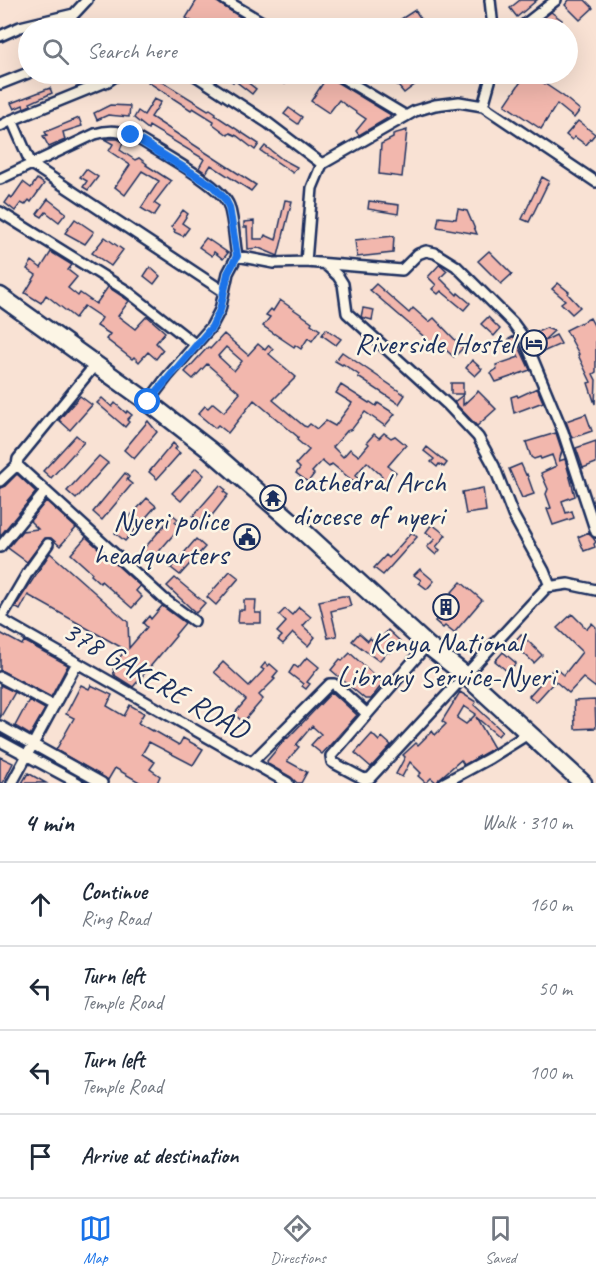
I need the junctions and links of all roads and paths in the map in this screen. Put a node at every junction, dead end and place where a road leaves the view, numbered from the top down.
1 (87, 0) edge
2 (225, 0) edge
3 (490, 0) edge
4 (556, 0) edge
5 (57, 18) edge
6 (255, 18) edge
7 (492, 18) edge
8 (533, 18) edge
9 (18, 28) edge
10 (0, 36) edge
11 (18, 77) edge
12 (0, 84) edge
13 (101, 84) edge
14 (208, 84) edge
15 (352, 84) edge
16 (489, 84) edge
17 (483, 106) junction
18 (405, 116) junction
19 (12, 120) junction
20 (0, 126) edge
21 (31, 164) junction
22 (322, 164) junction
23 (0, 179) edge
24 (595, 180) edge
25 (0, 212) edge
26 (237, 256) junction
27 (306, 262) junction
28 (325, 264) junction
29 (223, 291) junction
30 (0, 296) edge
31 (196, 345) junction
32 (95, 365) junction
33 (148, 402) junction
34 (17, 465) junction
35 (0, 481) edge
36 (45, 492) junction
37 (596, 532) edge
38 (48, 544) dead end
39 (0, 547) edge
40 (550, 586) junction
41 (596, 590) edge
42 (2, 616) edge
43 (194, 621) dead end
44 (427, 645) junction
45 (77, 663) junction
46 (464, 674) junction
47 (0, 677) edge
48 (54, 706) junction
49 (366, 713) junction
50 (0, 726) edge
51 (528, 734) junction
52 (0, 741) edge
53 (33, 744) junction
54 (26, 754) junction
55 (252, 762) junction
56 (12, 783) edge
57 (78, 783) edge
58 (102, 783) edge
59 (288, 783) edge
60 (444, 783) edge
61 (583, 783) edge

1 - 5 street
2 - 6 street
3 - 7 street
4 - 8 street
9 - 10 street
11 - 12 street
13 - 19 street
14 - 22 street
15 - 18 street
16 - 17 street
17 - 18 street
17 - 24 street
18 - 22 street
19 - 20 street
19 - 21 street
21 - 23 street
21 - 26 street
21 - 29 street
22 - 27 street
25 - 31 street
26 - 27 street
26 - 29 street
27 - 28 street
28 - 37 street
28 - 40 street
29 - 31 street
30 - 32 highway
31 - 33 street
32 - 33 highway
32 - 34 street
33 - 44 highway
34 - 35 street
34 - 36 street
36 - 39 street
36 - 43 street
38 - 42 street
40 - 41 street
40 - 46 street
42 - 45 street, 378 GAKERE ROAD
44 - 46 highway
44 - 49 street
45 - 48 street
45 - 55 street, 378 GAKERE ROAD
46 - 49 street
46 - 51 highway
47 - 48 street
48 - 53 street
49 - 55 street
50 - 53 street
51 - 60 street
51 - 61 highway
52 - 54 street
53 - 54 street
53 - 58 street
54 - 56 street
54 - 57 street
55 - 59 street, 378 GAKERE ROAD

